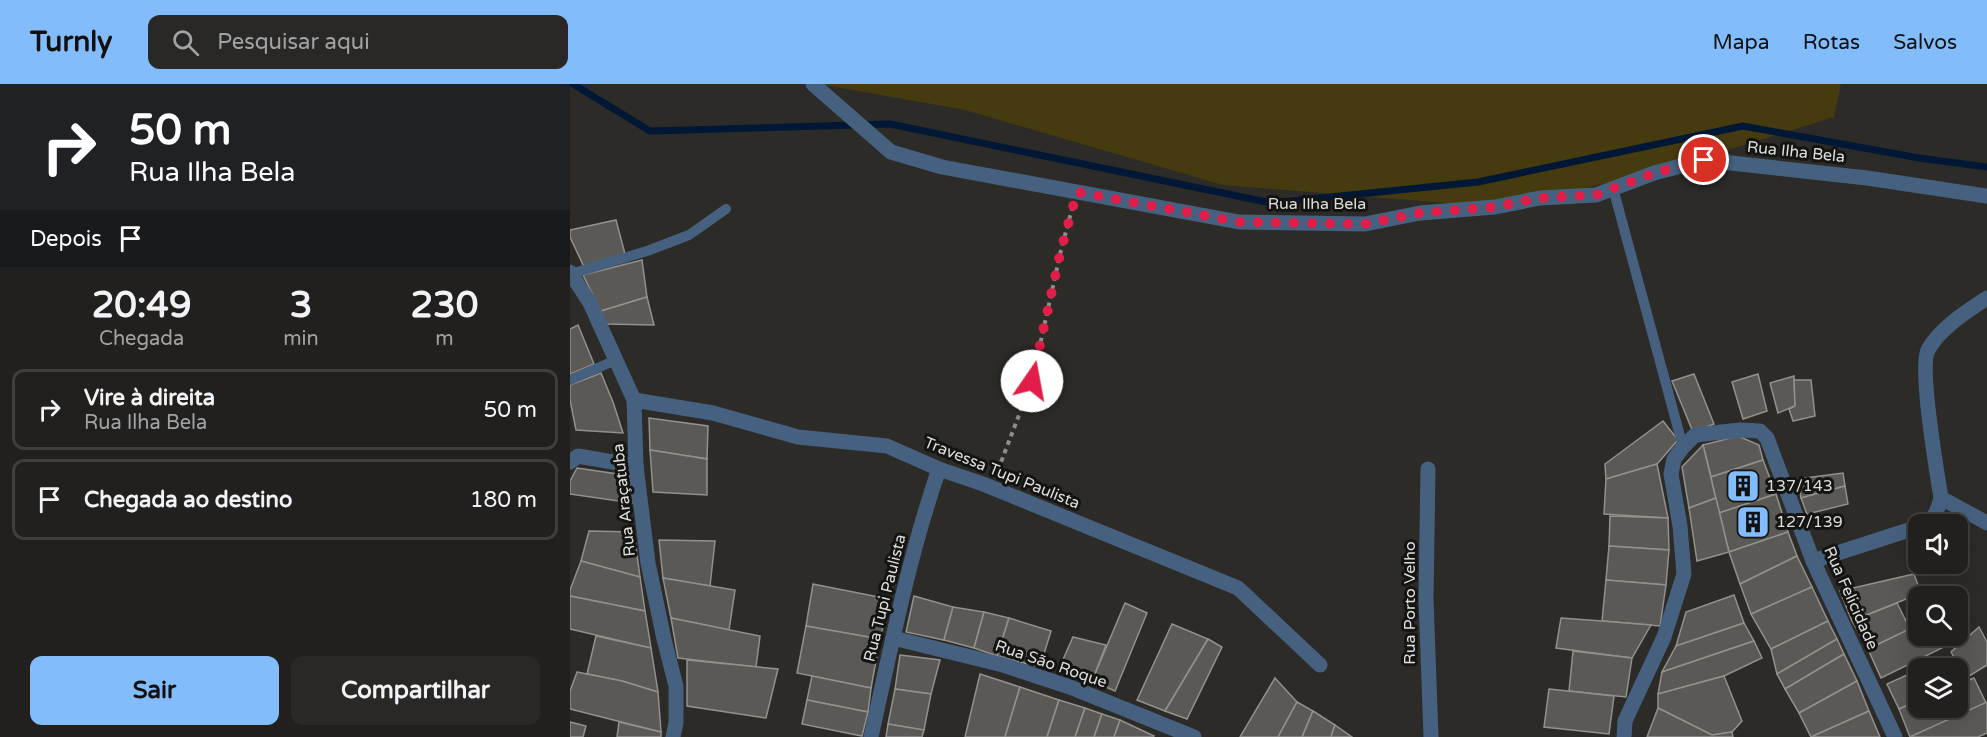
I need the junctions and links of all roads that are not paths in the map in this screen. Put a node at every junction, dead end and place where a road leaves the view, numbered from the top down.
1 (813, 84) edge
2 (1613, 188) junction
3 (1987, 196) edge
4 (726, 209) dead end
5 (571, 273) edge
6 (1987, 298) edge
7 (616, 360) junction
8 (570, 380) edge
9 (634, 400) junction
10 (1683, 447) junction
11 (570, 462) edge
12 (636, 466) junction
13 (939, 469) junction
14 (1428, 469) dead end
15 (1941, 498) junction
16 (1936, 514) edge
17 (1987, 523) edge
18 (1908, 530) edge
19 (1813, 561) junction
20 (893, 638) junction
21 (1320, 665) dead end
22 (673, 737) edge
23 (871, 737) edge
24 (1194, 737) edge
25 (1431, 737) edge
26 (1624, 737) edge
27 (1895, 737) edge

1 - 2 street, Rua Ilha Bela
2 - 3 street, Rua Ilha Bela
2 - 10 lane
4 - 5 lane
5 - 7 street, Rua Araçatuba
6 - 15 street
7 - 8 lane
7 - 9 street, Rua Araçatuba
9 - 12 street, Rua Araçatuba
9 - 13 street, Travessa Tupi Paulista
10 - 19 street, Rua Felicidade
10 - 26 street
11 - 12 street
12 - 22 street, Rua Araçatuba
13 - 20 street, Rua Tupi Paulista
13 - 21 street, Travessa Tupi Paulista
14 - 25 street, Rua Porto Velho
15 - 16 street
15 - 17 street
18 - 19 street
19 - 27 street, Rua Felicidade
20 - 23 street, Rua Tupi Paulista
20 - 24 street, Rua São Roque

